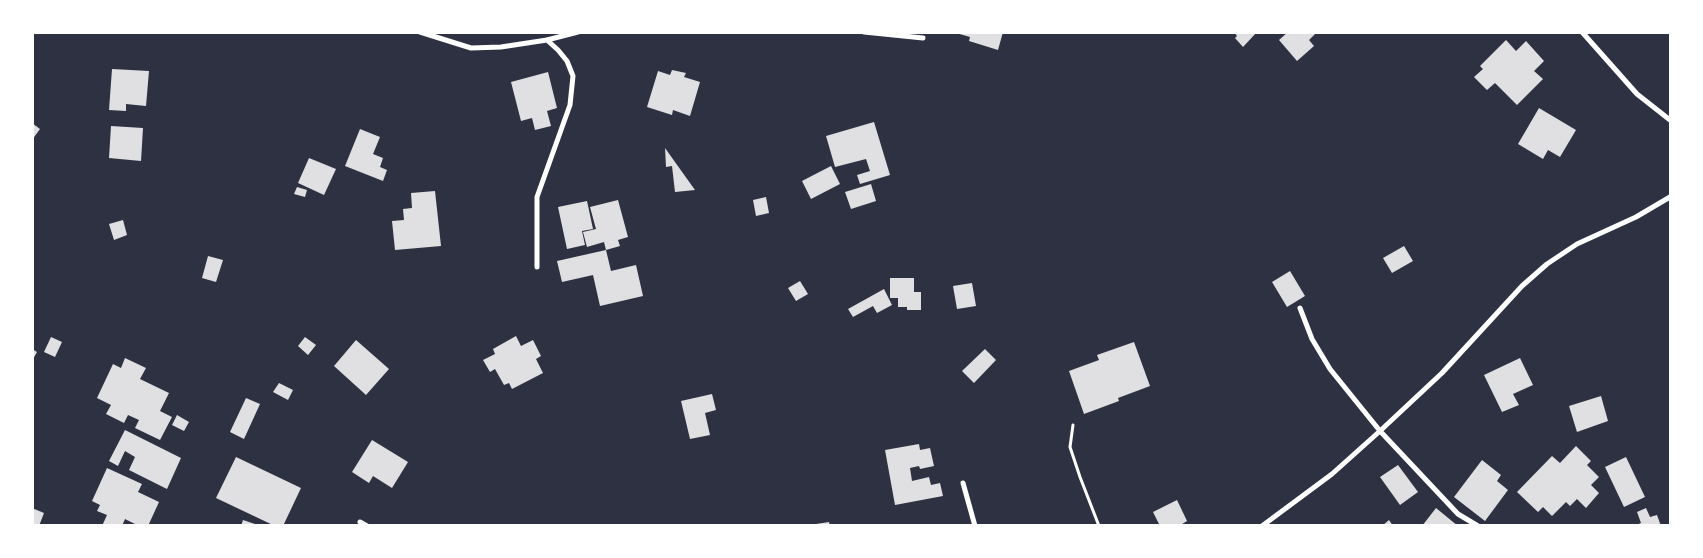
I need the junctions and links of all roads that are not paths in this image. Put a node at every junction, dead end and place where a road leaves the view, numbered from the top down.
1 (420, 32) edge
2 (578, 32) edge
3 (864, 32) edge
4 (1582, 32) edge
5 (923, 38) dead end
6 (547, 40) junction
7 (1670, 120) edge
8 (1670, 197) edge
9 (537, 267) dead end
10 (1300, 308) dead end
11 (1380, 431) junction
12 (963, 483) dead end
13 (360, 522) dead end
14 (367, 526) edge
15 (975, 526) edge
16 (1262, 526) edge
17 (1478, 526) edge

1 - 6 street
2 - 6 street
3 - 5 street
4 - 7 street
6 - 9 street
8 - 11 street
10 - 11 street
11 - 16 street
11 - 17 street
12 - 15 street
13 - 14 street

